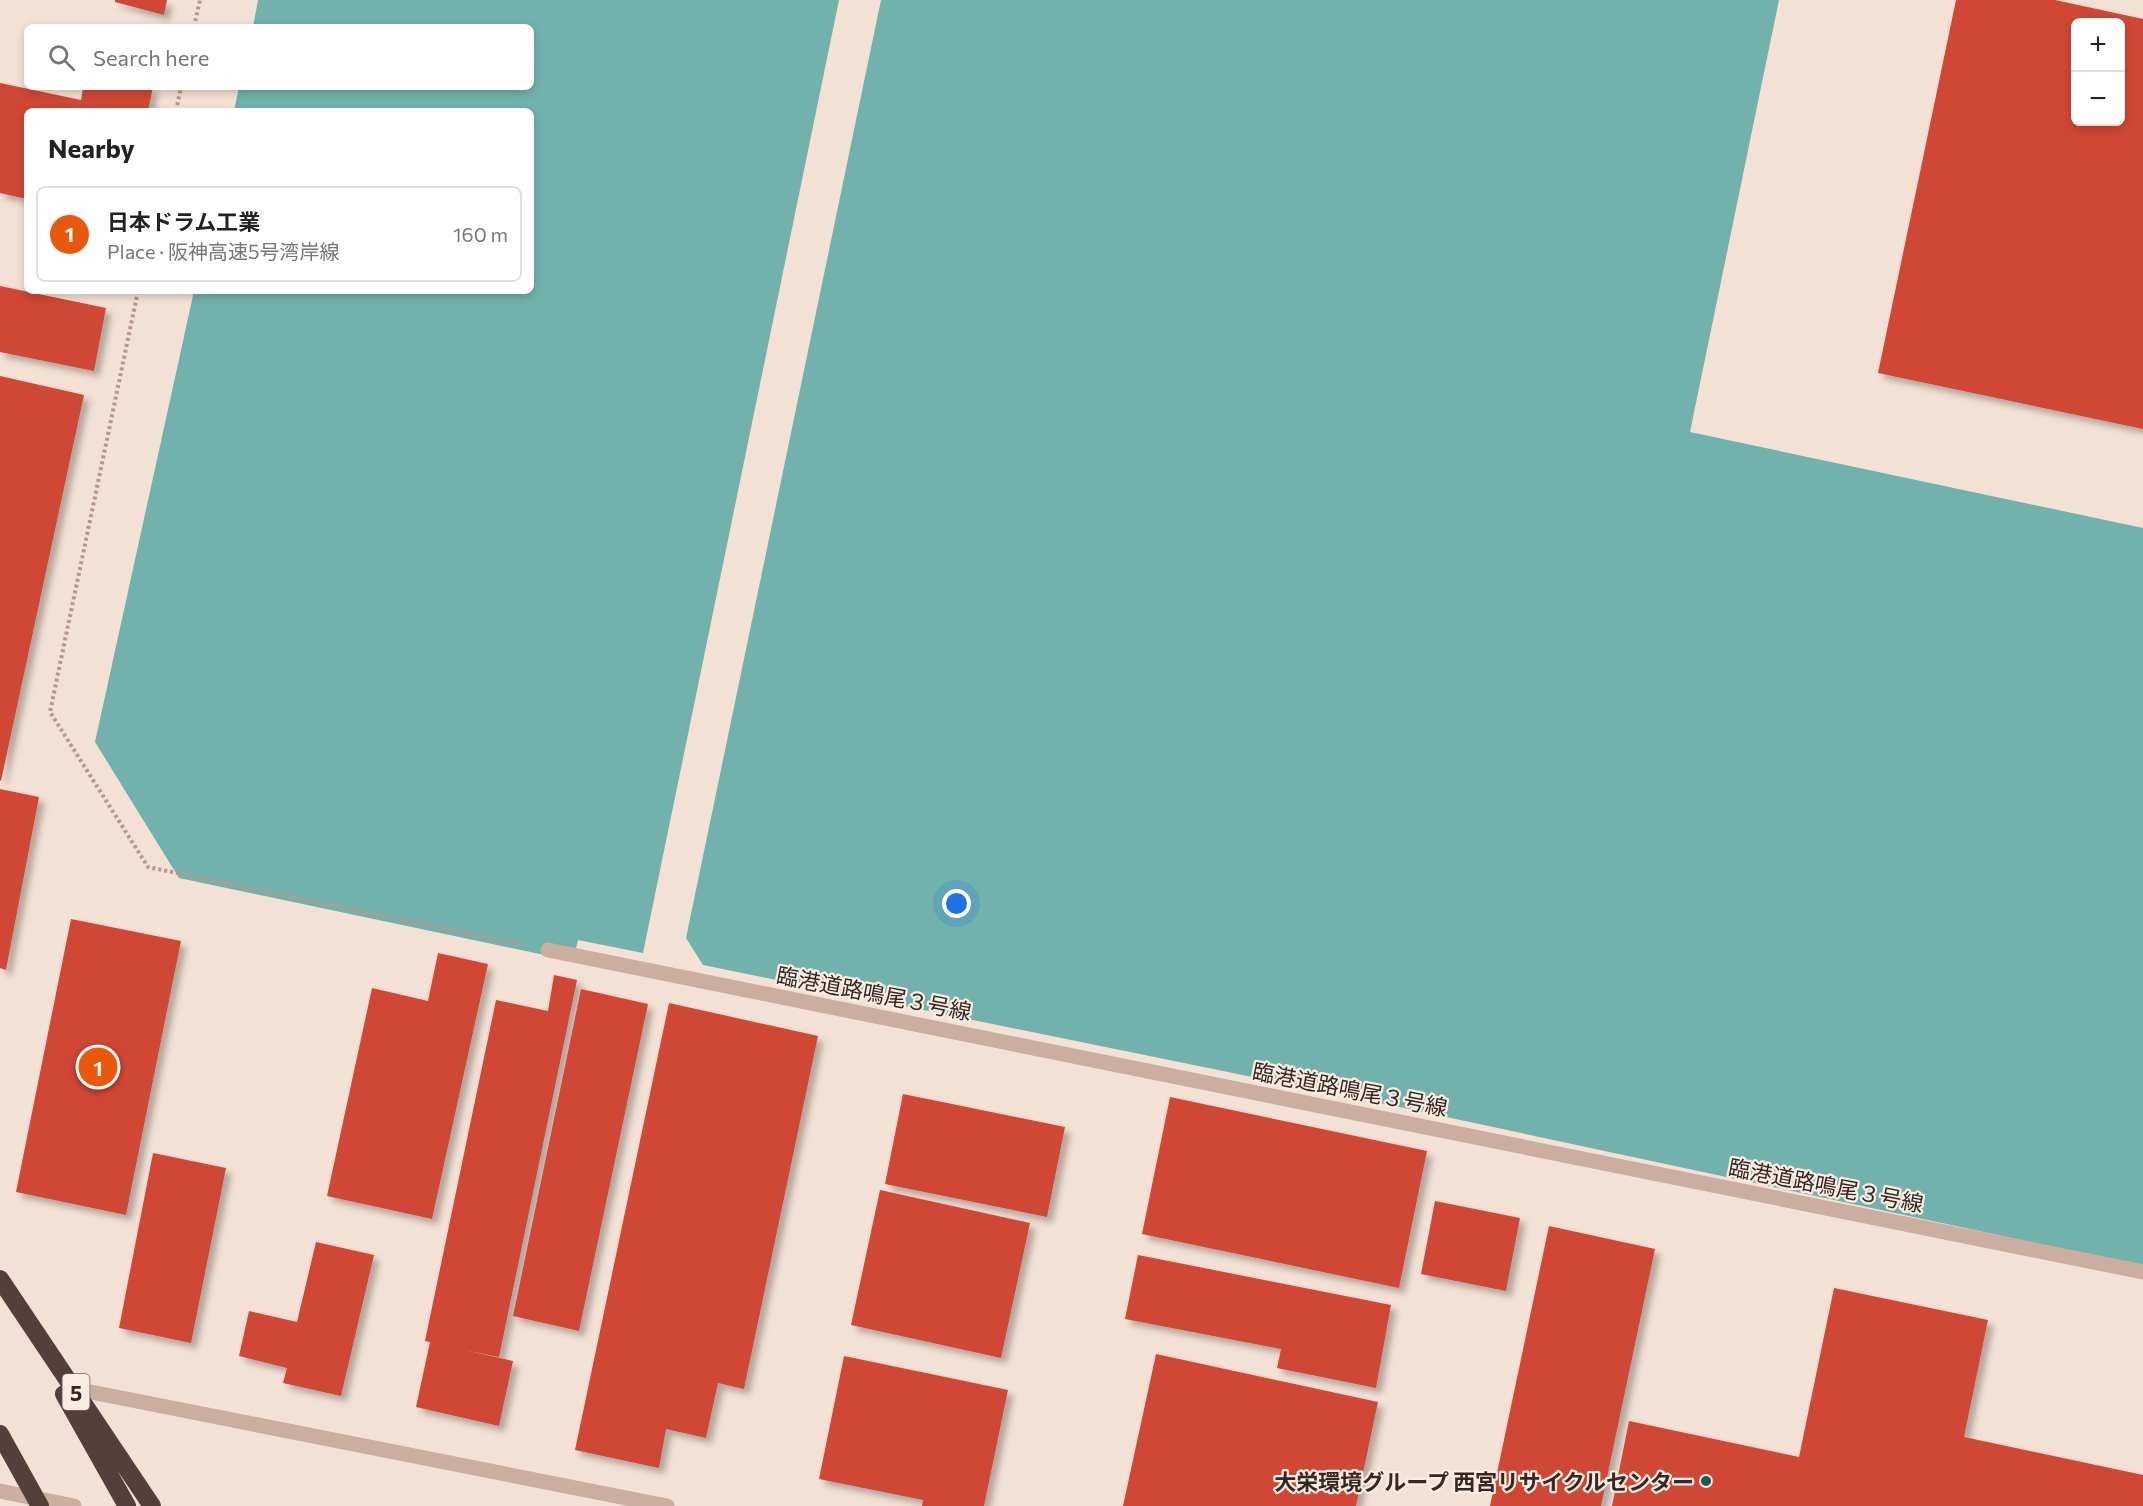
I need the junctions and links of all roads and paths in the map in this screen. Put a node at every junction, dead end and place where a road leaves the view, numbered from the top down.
1 (200, 0) edge
2 (195, 24) edge
3 (180, 90) edge
4 (177, 108) edge
5 (137, 294) edge
6 (548, 950) joint
7 (2143, 1272) edge
8 (0, 1279) edge
9 (91, 1392) dead end
10 (0, 1434) edge
11 (0, 1491) edge
12 (40, 1506) edge
13 (74, 1506) edge
14 (127, 1506) edge
15 (152, 1506) edge
16 (667, 1506) edge

1 - 2 path
3 - 4 path
5 - 6 path
6 - 7 street, 臨港道路鳴尾３号線
8 - 14 highway, 5
8 - 15 highway, 5
9 - 16 street
10 - 12 highway, bridge
11 - 13 street

